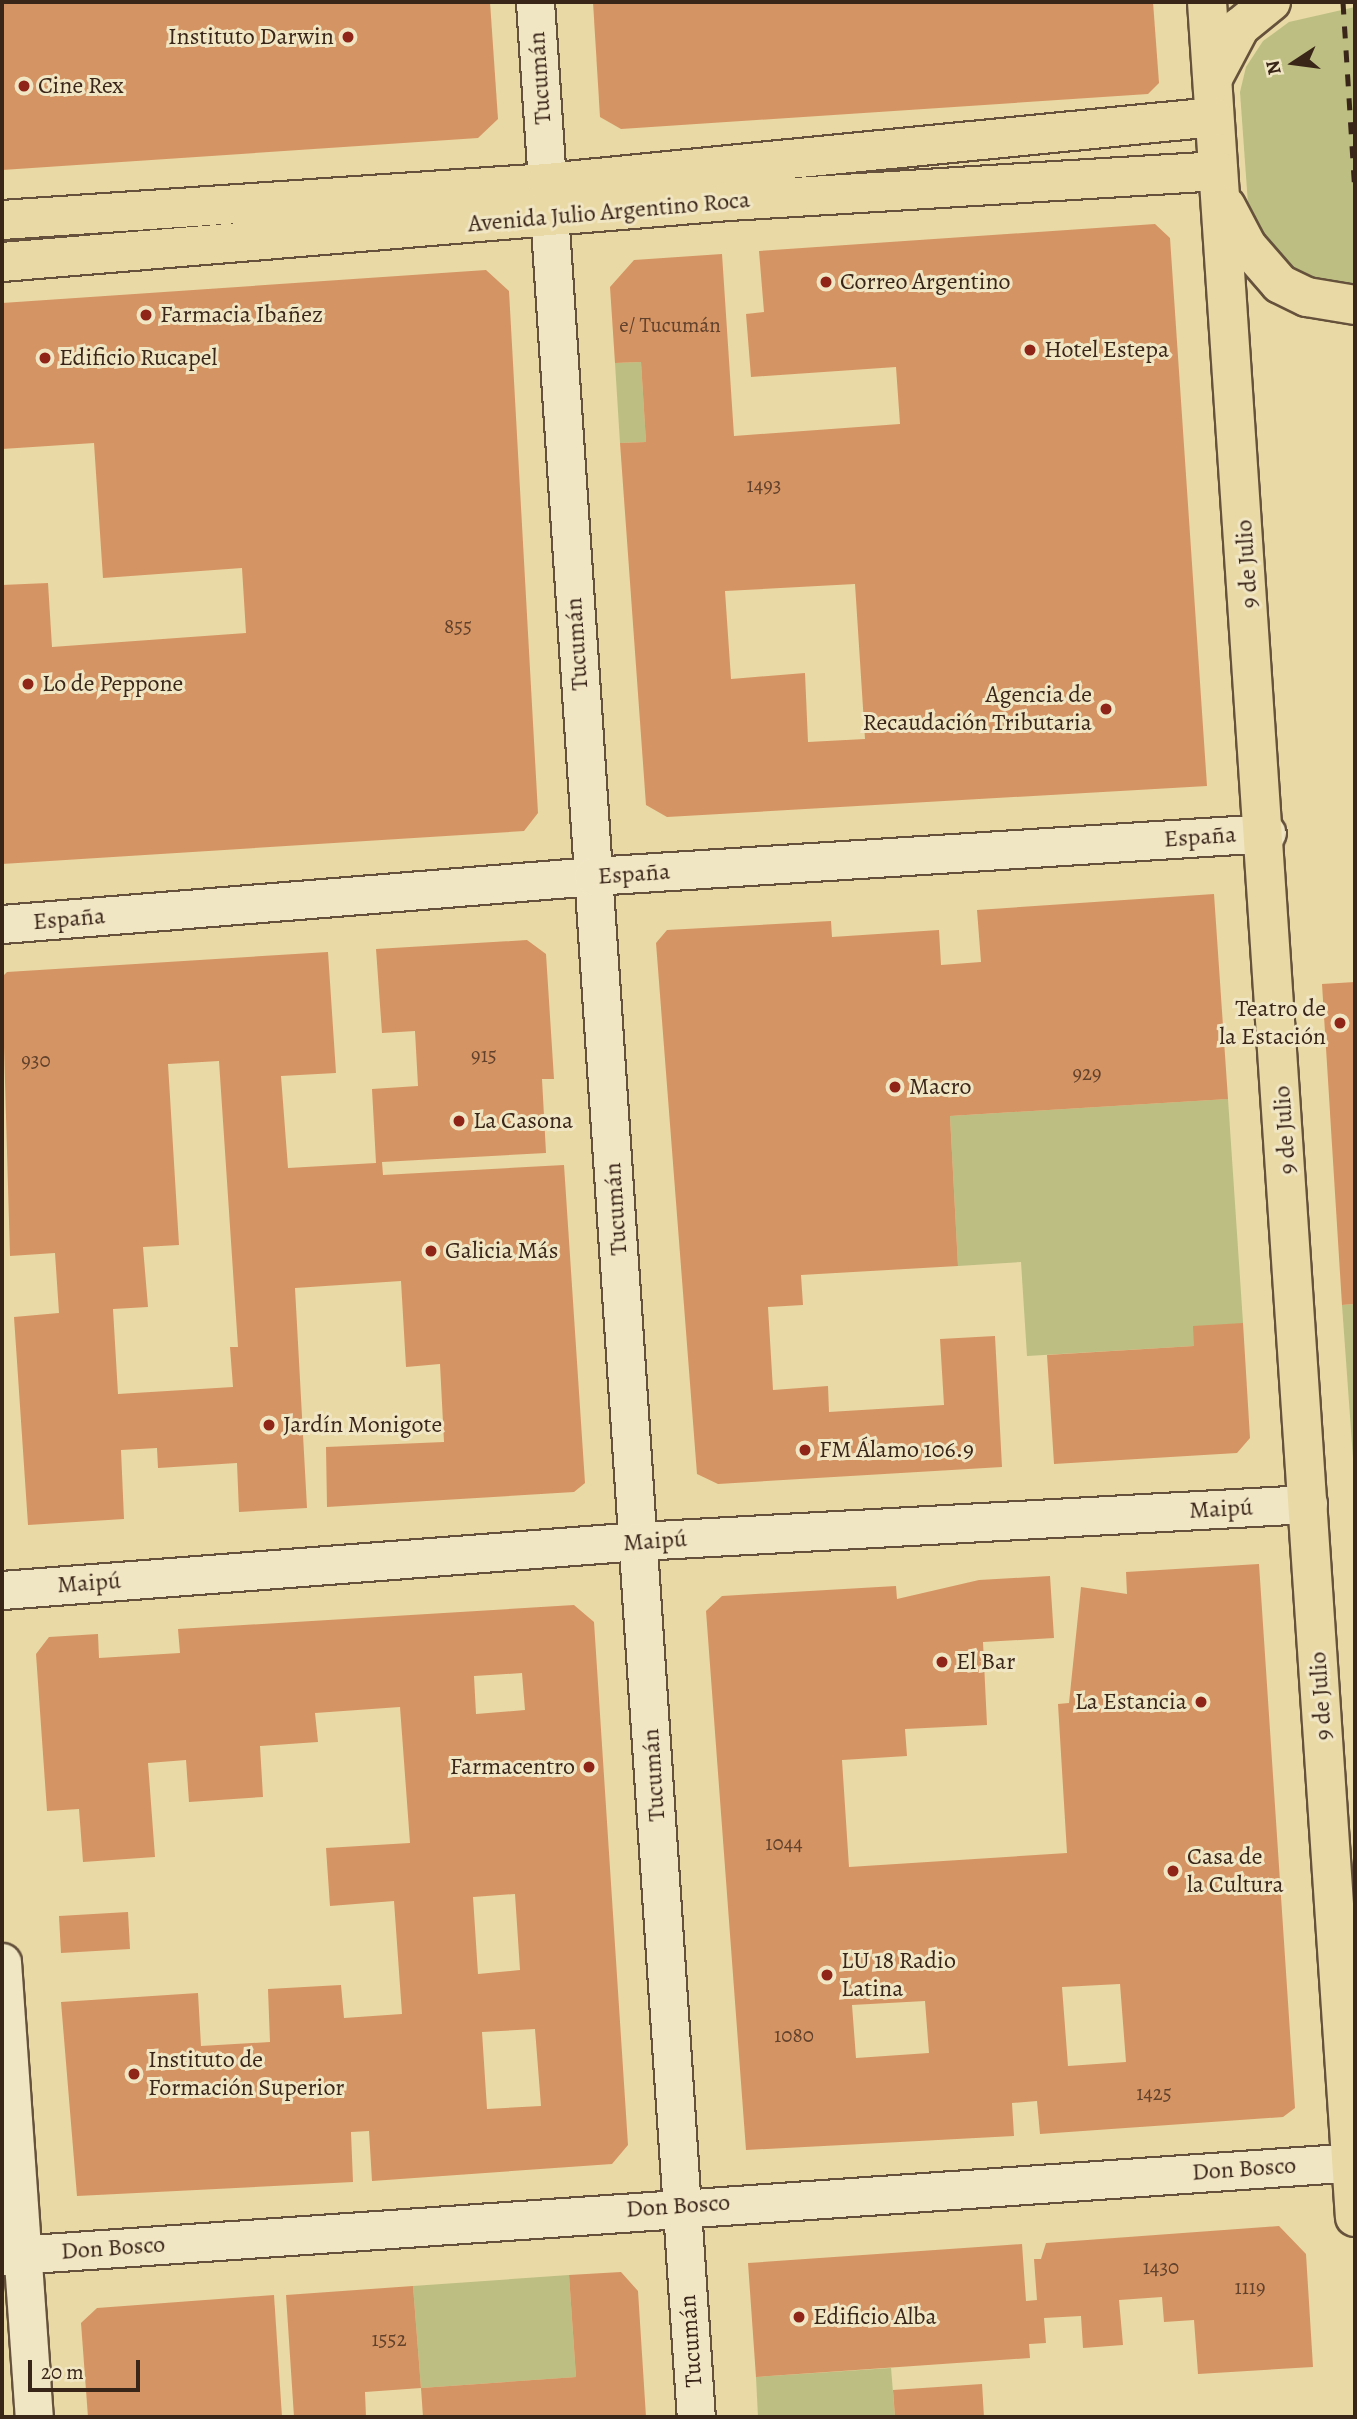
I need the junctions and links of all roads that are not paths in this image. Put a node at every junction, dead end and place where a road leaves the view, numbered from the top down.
1 (535, 2) edge
2 (1207, 2) edge
3 (1271, 2) edge
4 (1212, 80) junction
5 (1214, 117) junction
6 (1218, 183) junction
7 (548, 201) junction
8 (2, 220) edge
9 (2, 262) edge
10 (1355, 305) edge
11 (1267, 833) junction
12 (593, 876) junction
13 (2, 924) edge
14 (1308, 1504) junction
15 (639, 1541) junction
16 (2, 1590) edge
17 (2, 1962) edge
18 (1353, 2162) edge
19 (682, 2205) junction
20 (1355, 2217) edge
21 (12, 2255) edge
22 (34, 2417) edge
23 (696, 2417) edge

1 - 7 street, Tucumán
2 - 4 main road, 9 de Julio
3 - 4 main road
4 - 5 main road, 9 de Julio
5 - 6 main road, 9 de Julio
5 - 7 main road, Avenida Julio Argentino Roca
6 - 7 main road, Avenida Julio Argentino Roca
6 - 10 main road
6 - 11 main road, 9 de Julio
7 - 8 main road, Avenida Julio Argentino Roca
7 - 9 main road, Avenida Julio Argentino Roca
7 - 12 street, Tucumán
11 - 12 street, España
11 - 14 main road, 9 de Julio
12 - 13 street, España
12 - 15 street, Tucumán
14 - 15 street, Maipú
14 - 18 main road, 9 de Julio
15 - 16 street, Maipú
15 - 19 street, Tucumán
17 - 21 street
18 - 19 street, Don Bosco
18 - 20 main road, 9 de Julio
19 - 21 street, Don Bosco
19 - 23 street, Tucumán
21 - 22 street

